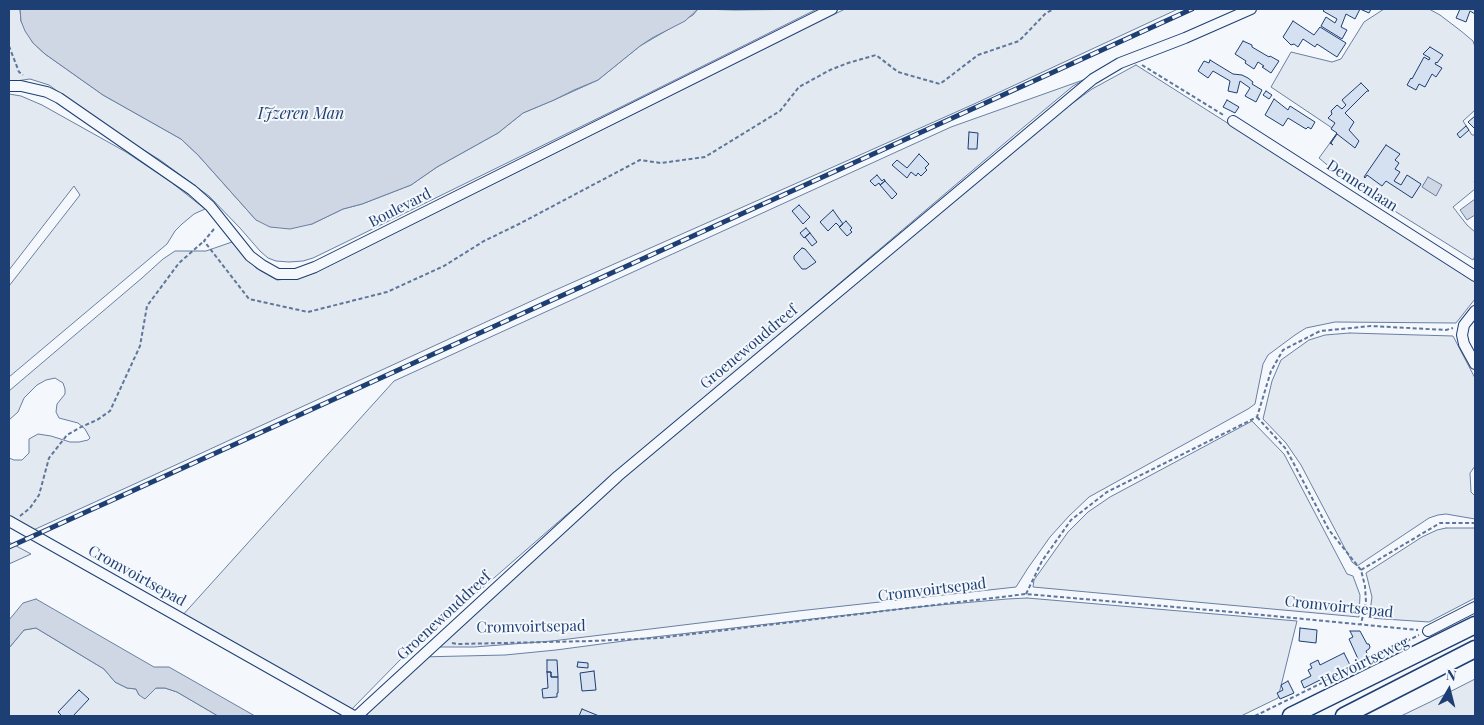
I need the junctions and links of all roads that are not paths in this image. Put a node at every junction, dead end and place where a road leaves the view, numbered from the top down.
1 (832, 9) edge
2 (1251, 9) edge
3 (9, 86) edge
4 (1233, 120) road end
5 (1475, 276) edge
6 (1475, 311) edge
7 (1475, 364) edge
8 (12, 523) edge
9 (1475, 607) edge
10 (1475, 625) edge
11 (1428, 631) road end
12 (1475, 649) edge
13 (356, 716) edge
14 (1291, 716) edge
15 (1344, 716) edge

1 - 3 street, Boulevard
2 - 13 street, Groenewouddreef
4 - 5 street, Dennenlaan
6 - 7 street
8 - 13 street, Cromvoirtsepad
9 - 11 street, Helvoirtseweg
10 - 14 main road, Helvoirtseweg
12 - 15 main road

